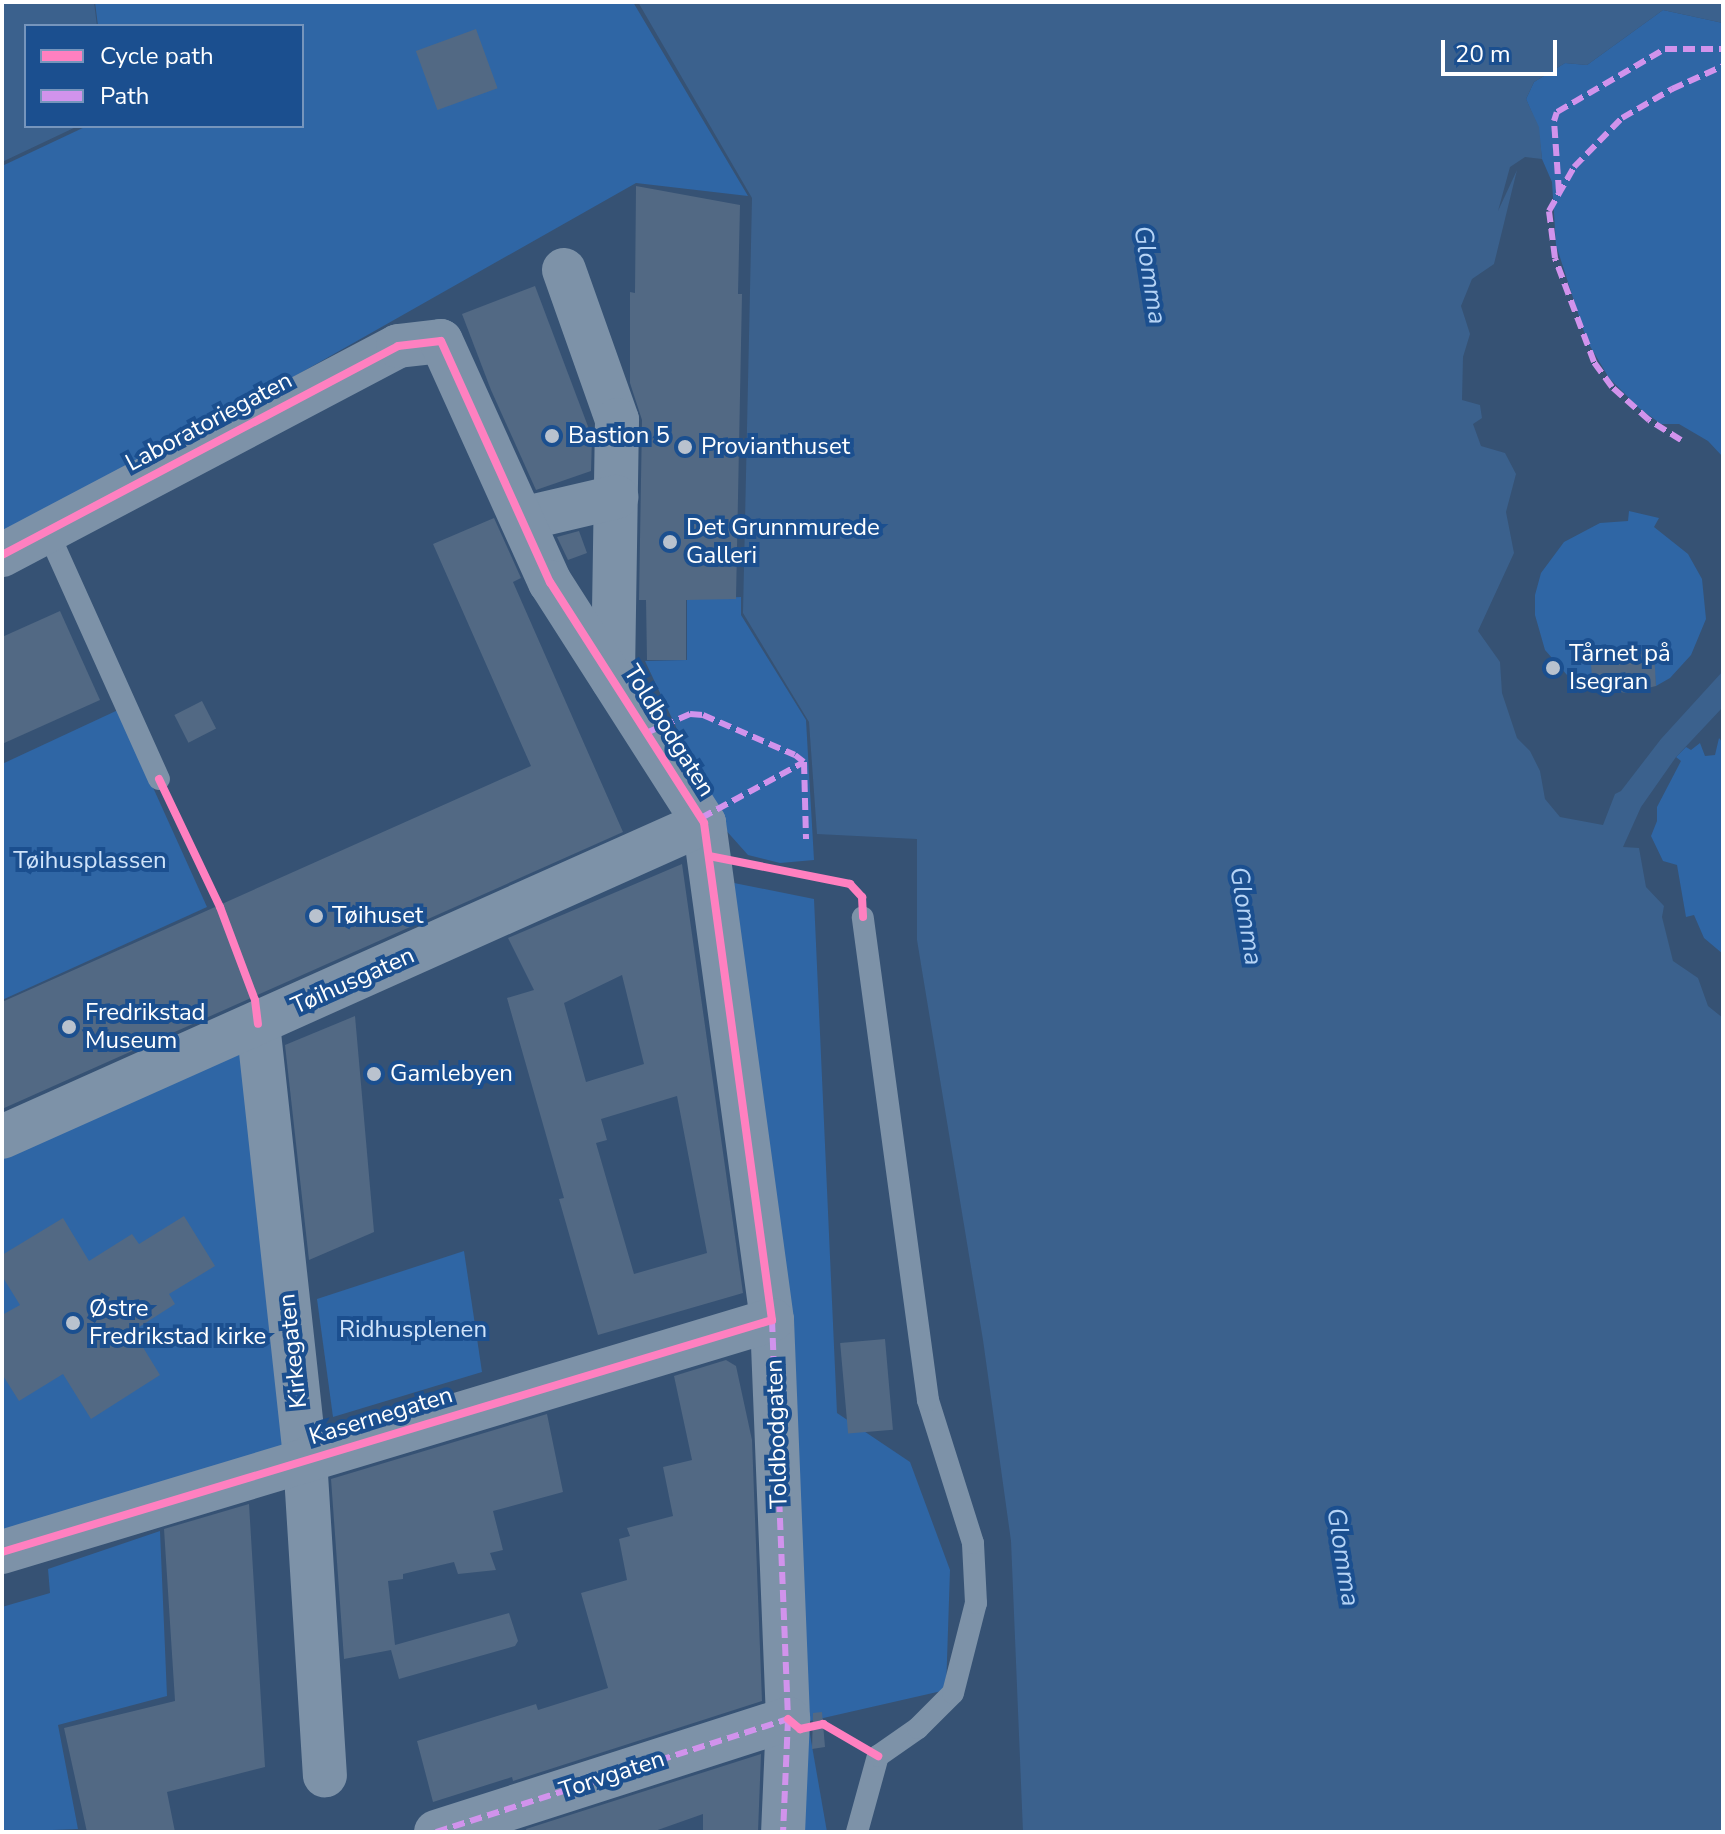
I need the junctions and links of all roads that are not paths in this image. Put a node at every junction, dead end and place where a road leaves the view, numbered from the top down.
1 (564, 270) dead end
2 (441, 341) joint
3 (616, 497) junction
4 (522, 519) junction
5 (47, 530) junction
6 (2, 555) edge
7 (613, 680) junction
8 (159, 779) dead end
9 (704, 823) junction
10 (863, 917) dead end
11 (258, 1024) junction
12 (2, 1137) edge
13 (772, 1320) junction
14 (305, 1459) junction
15 (2, 1552) edge
16 (788, 1719) junction
17 (325, 1775) dead end
18 (436, 1832) edge
19 (783, 1832) edge
20 (857, 1832) edge

1 - 3 street
2 - 4 street, Toldbodgaten
2 - 5 street, Laboratoriegaten
3 - 4 street
3 - 7 street
4 - 7 street, Toldbodgaten
5 - 6 street, Laboratoriegaten
5 - 8 lane
7 - 9 street, Toldbodgaten
9 - 11 street, Tøihusgaten
9 - 13 street, Toldbodgaten
10 - 20 lane
11 - 12 street, Tøihusgaten
11 - 14 street, Kirkegaten
13 - 14 street, Kasernegaten
13 - 16 street, Toldbodgaten
14 - 15 street, Kasernegaten
14 - 17 street, Kirkegaten
16 - 18 street, Torvgaten
16 - 19 street, Toldbodgaten

